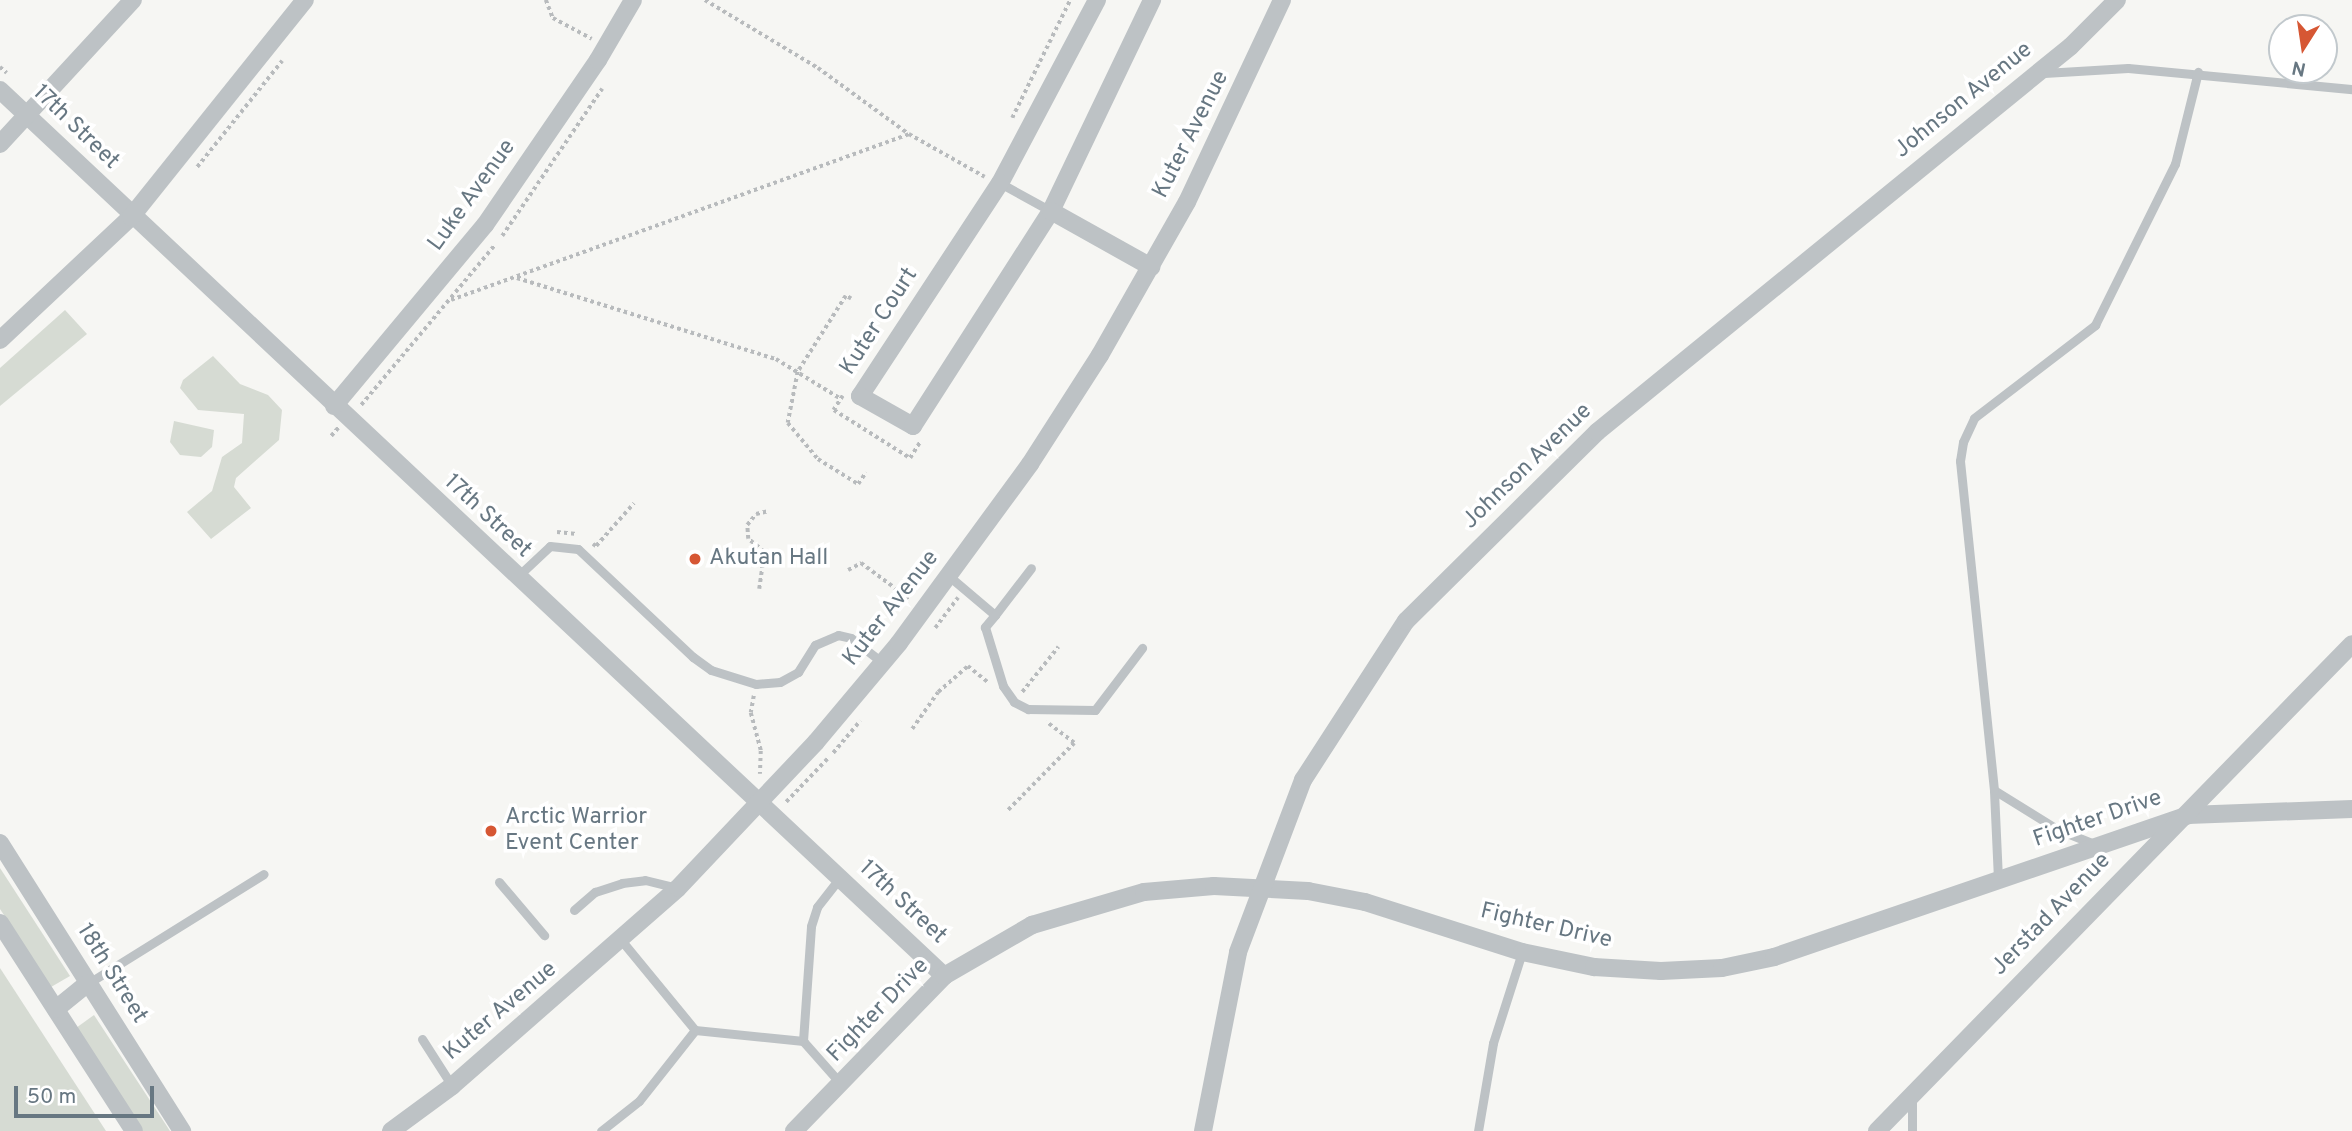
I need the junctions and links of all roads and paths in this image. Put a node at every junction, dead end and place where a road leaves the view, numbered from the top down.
1 (133, 0) edge
2 (305, 0) edge
3 (546, 0) edge
4 (633, 0) edge
5 (705, 0) edge
6 (1097, 0) edge
7 (1152, 0) edge
8 (1282, 0) edge
9 (2118, 0) edge
10 (598, 29) dead end
11 (599, 43) junction
12 (585, 51) dead end
13 (0, 67) edge
14 (2198, 72) junction
15 (2035, 74) junction
16 (5, 83) edge
17 (2352, 89) edge
18 (29, 116) junction
19 (909, 134) junction
20 (0, 144) edge
21 (1000, 183) junction
22 (1051, 211) junction
23 (131, 217) junction
24 (1151, 267) junction
25 (514, 277) junction
26 (426, 299) junction
27 (851, 299) dead end
28 (0, 340) edge
29 (798, 372) junction
30 (841, 399) dead end
31 (334, 406) junction
32 (866, 472) dead end
33 (634, 503) dead end
34 (769, 511) dead end
35 (549, 533) dead end
36 (1031, 568) dead end
37 (848, 570) dead end
38 (950, 577) junction
39 (517, 578) junction
40 (759, 589) dead end
41 (905, 612) dead end
42 (995, 615) junction
43 (2352, 644) edge
44 (1058, 647) dead end
45 (1142, 648) dead end
46 (883, 663) junction
47 (756, 684) junction
48 (995, 693) dead end
49 (1014, 702) junction
50 (1034, 721) dead end
51 (912, 729) dead end
52 (771, 771) dead end
53 (763, 779) dead end
54 (1994, 790) junction
55 (757, 805) junction
56 (2352, 809) edge
57 (1009, 810) dead end
58 (2188, 815) junction
59 (0, 843) edge
60 (2096, 845) junction
61 (264, 874) dead end
62 (839, 879) junction
63 (1998, 879) junction
64 (499, 882) dead end
65 (1265, 887) junction
66 (678, 888) junction
67 (574, 910) dead end
68 (0, 923) edge
69 (544, 935) dead end
70 (621, 940) junction
71 (1522, 952) junction
72 (944, 976) junction
73 (87, 984) junction
74 (56, 1009) junction
75 (695, 1030) junction
76 (422, 1040) dead end
77 (803, 1041) junction
78 (842, 1084) junction
79 (452, 1086) junction
80 (1912, 1096) junction
81 (134, 1131) edge
82 (182, 1131) edge
83 (391, 1131) edge
84 (601, 1131) edge
85 (794, 1131) edge
86 (1203, 1131) edge
87 (1478, 1131) edge
88 (1877, 1131) edge
89 (1912, 1131) edge

1 - 18 street
2 - 23 street
3 - 11 path
4 - 11 street, Luke Avenue
5 - 19 path
6 - 21 street, Kuter Court
7 - 22 street, Kuter Court
8 - 24 street, Kuter Avenue
9 - 15 street, Johnson Avenue
10 - 11 path
11 - 12 path
11 - 26 street, Luke Avenue
13 - 16 path
14 - 15 lane
14 - 17 lane
14 - 54 lane
15 - 65 street, Johnson Avenue
16 - 18 street, 17th Street
18 - 20 street
18 - 23 street, 17th Street
19 - 21 path
19 - 25 path
21 - 22 lane
21 - 22 street, Kuter Court
22 - 24 street
23 - 28 street
23 - 31 street, 17th Street
24 - 38 street, Kuter Avenue
25 - 26 path
25 - 29 path
26 - 31 street, Luke Avenue
27 - 29 path
29 - 30 path
29 - 32 path
31 - 39 street, 17th Street
33 - 35 path
34 - 40 path
36 - 42 lane
37 - 41 path
38 - 42 lane
38 - 46 street, Kuter Avenue
39 - 47 lane
39 - 55 street, 17th Street
42 - 49 lane
43 - 58 street, Jerstad Avenue
44 - 49 path
45 - 49 lane
46 - 47 lane
46 - 55 street, Kuter Avenue
47 - 55 path
48 - 51 path
50 - 57 path
52 - 53 path
54 - 60 lane
54 - 63 lane
55 - 62 street, 17th Street
55 - 66 street, Kuter Avenue
56 - 58 street, Fighter Drive
58 - 60 street, Fighter Drive
58 - 80 street, Jerstad Avenue
59 - 73 street, 18th Street
60 - 63 street, Fighter Drive
61 - 73 lane
62 - 72 street, 17th Street
62 - 77 lane
63 - 71 street, Fighter Drive
64 - 69 lane
65 - 71 street, Fighter Drive
65 - 72 street, Fighter Drive
65 - 86 street, Johnson Avenue
66 - 67 lane
66 - 70 street, Kuter Avenue
68 - 74 street
70 - 75 lane
70 - 79 street, Kuter Avenue
71 - 87 lane
72 - 78 street, Fighter Drive
73 - 74 street
73 - 82 street, 18th Street
74 - 81 street
75 - 77 lane
75 - 84 lane
76 - 79 lane
77 - 78 lane
78 - 85 street, Fighter Drive
79 - 83 street, Kuter Avenue
80 - 88 street, Jerstad Avenue
80 - 89 lane

